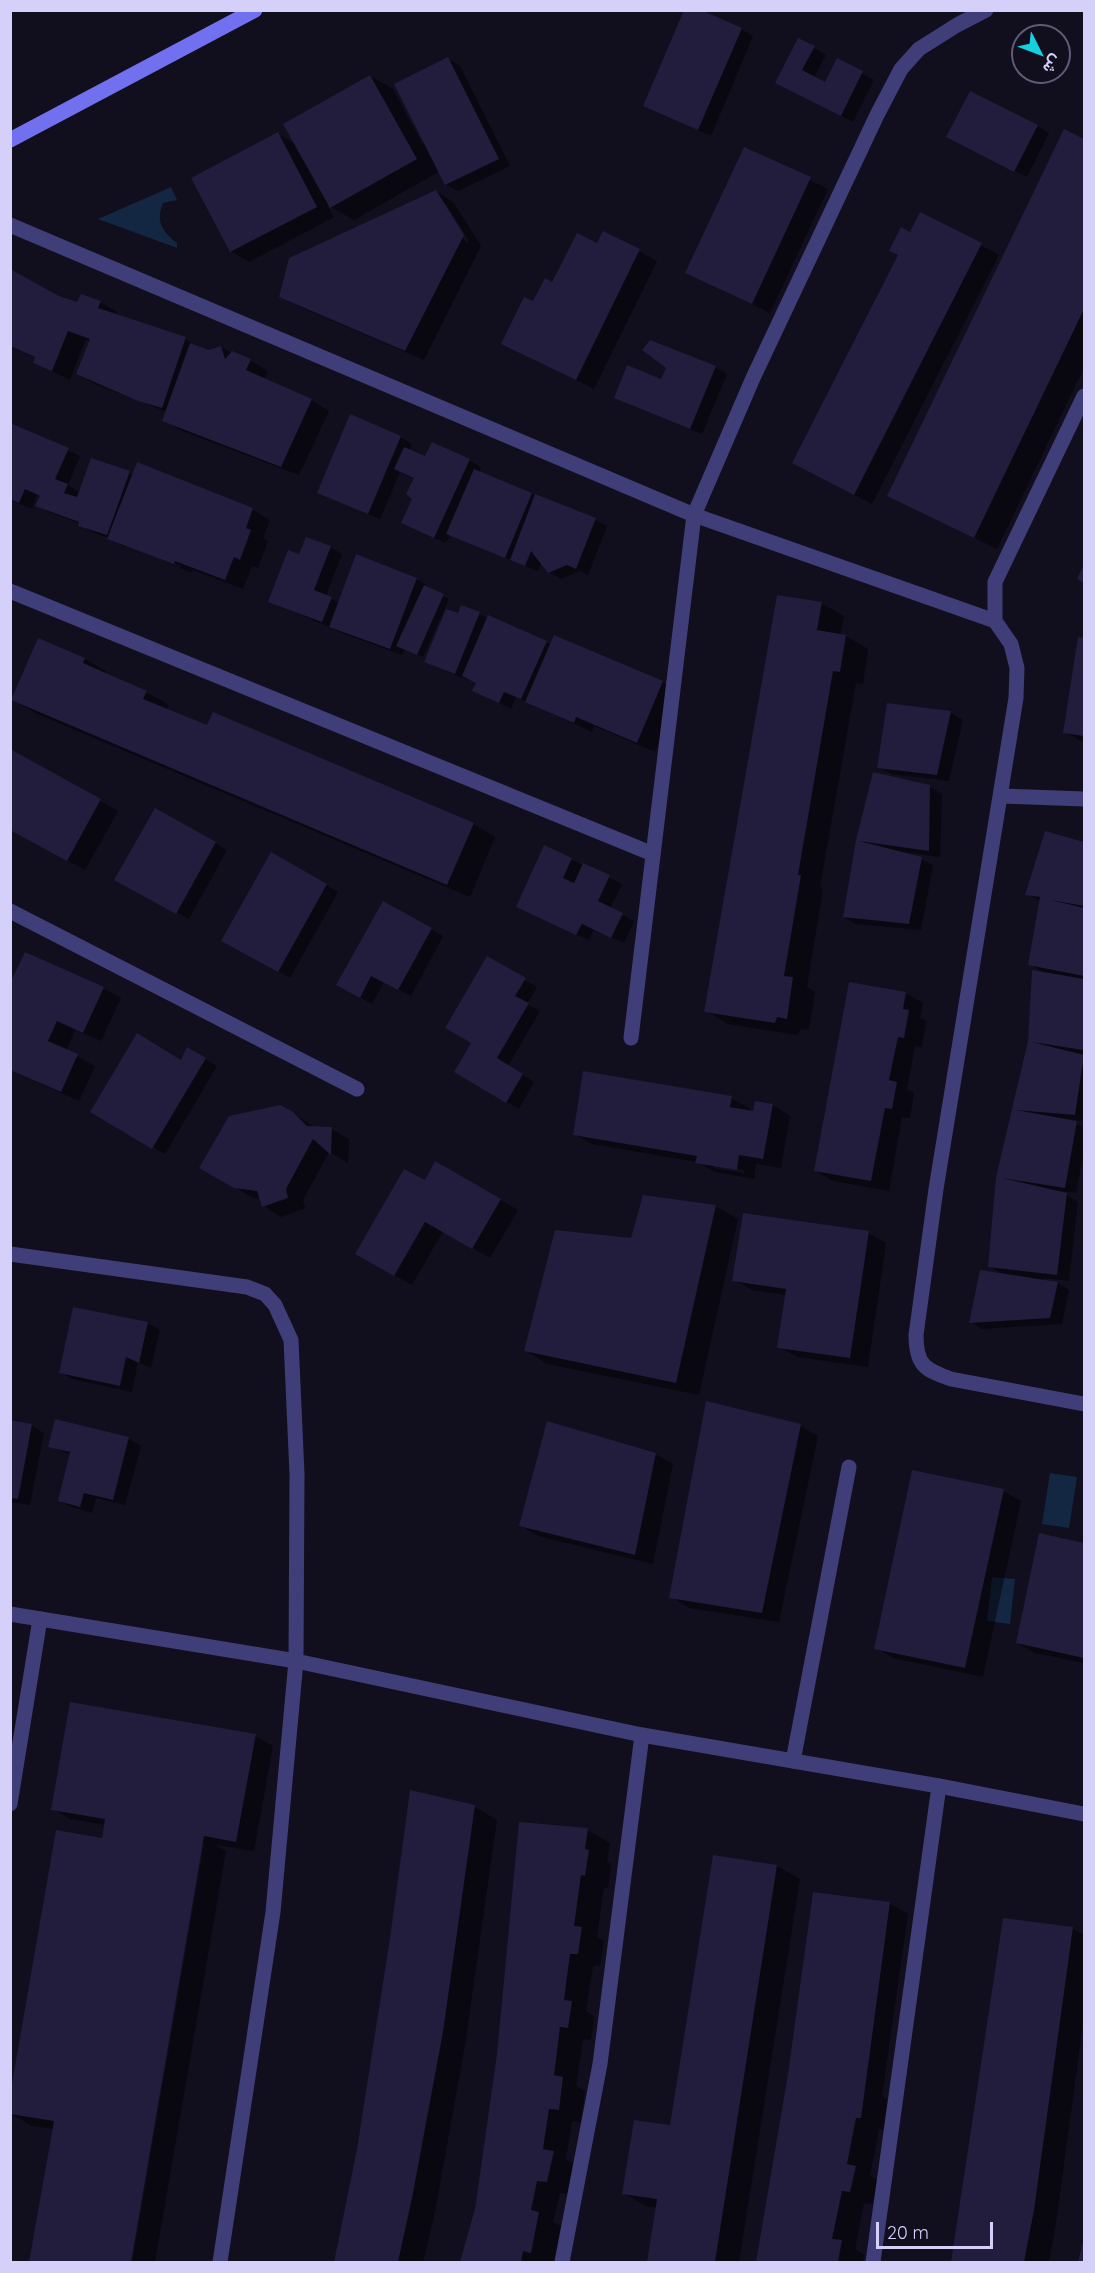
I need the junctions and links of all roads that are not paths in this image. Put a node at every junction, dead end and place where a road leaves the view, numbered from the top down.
1 (255, 10) edge
2 (986, 10) edge
3 (10, 140) edge
4 (10, 225) edge
5 (1084, 396) edge
6 (694, 515) junction
7 (10, 591) edge
8 (995, 621) junction
9 (1002, 796) junction
10 (1084, 800) edge
11 (653, 854) junction
12 (10, 911) edge
13 (631, 1038) dead end
14 (357, 1089) dead end
15 (10, 1254) edge
16 (1084, 1404) edge
17 (849, 1467) dead end
18 (10, 1614) edge
19 (40, 1619) junction
20 (296, 1661) junction
21 (642, 1735) junction
22 (793, 1761) junction
23 (939, 1786) junction
24 (10, 1804) edge
25 (1084, 1814) edge
26 (220, 2262) edge
27 (562, 2262) edge
28 (873, 2262) edge

1 - 3 main road
2 - 6 street
4 - 6 street
5 - 8 street
6 - 8 street
6 - 11 street
7 - 11 street
8 - 9 street
9 - 10 street
9 - 16 street
11 - 13 street
12 - 14 street
15 - 20 street
17 - 22 street
18 - 19 street
19 - 20 street
19 - 24 street
20 - 21 street
20 - 26 street
21 - 22 street
21 - 27 street
22 - 23 street
23 - 25 street
23 - 28 street

